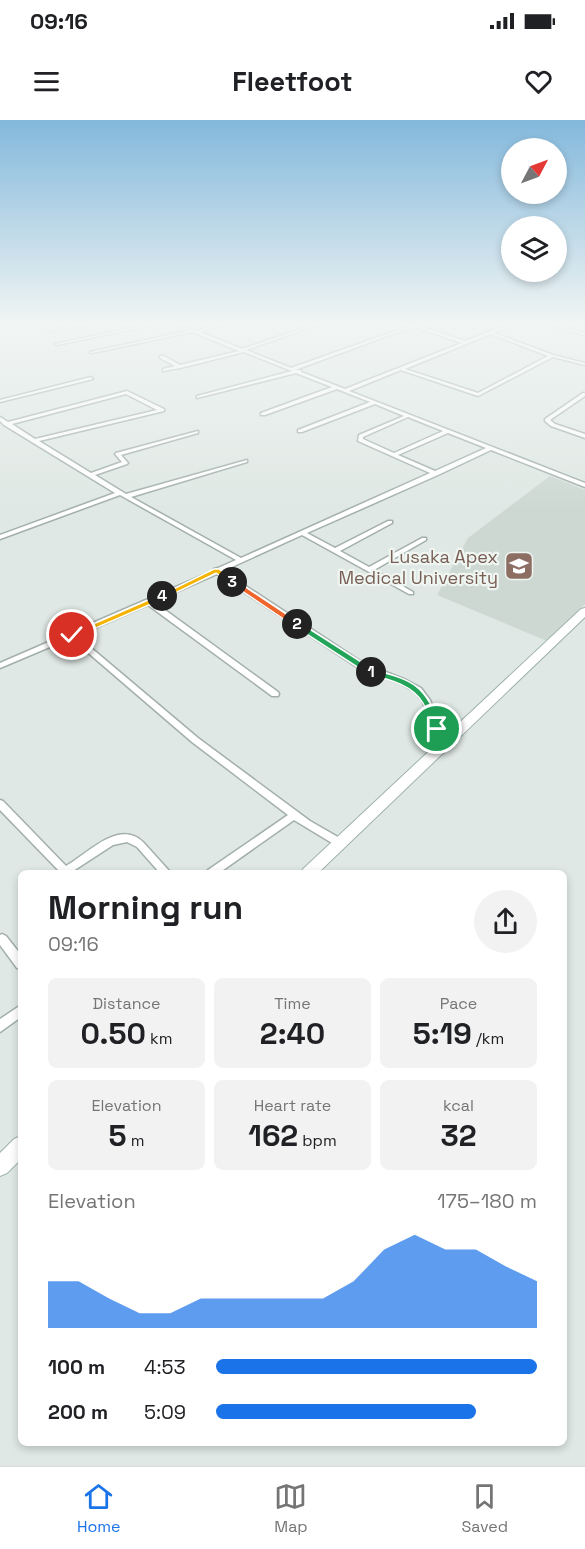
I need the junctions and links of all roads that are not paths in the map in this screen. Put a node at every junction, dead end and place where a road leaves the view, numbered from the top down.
1 (64, 385) edge
2 (246, 385) edge
3 (333, 385) edge
4 (361, 385) edge
5 (448, 385) edge
6 (497, 385) edge
7 (338, 387) junction
8 (347, 390) junction
9 (584, 396) edge
10 (199, 397) dead end
11 (0, 401) edge
12 (376, 402) junction
13 (263, 414) dead end
14 (409, 415) junction
15 (0, 419) edge
16 (6, 424) junction
17 (300, 431) dead end
18 (447, 431) junction
19 (196, 432) dead end
20 (585, 436) edge
21 (36, 440) junction
22 (491, 448) junction
23 (394, 455) junction
24 (244, 461) dead end
25 (436, 474) junction
26 (91, 475) junction
27 (585, 485) edge
28 (123, 495) junction
29 (390, 522) dead end
30 (303, 533) junction
31 (0, 537) edge
32 (424, 538) dead end
33 (335, 551) junction
34 (240, 560) junction
35 (216, 570) junction
36 (369, 570) junction
37 (411, 593) dead end
38 (149, 602) junction
39 (585, 611) edge
40 (72, 635) junction
41 (0, 666) edge
42 (275, 694) dead end
43 (452, 738) junction
44 (0, 804) edge
45 (294, 815) junction
46 (340, 843) junction
47 (64, 870) edge
48 (67, 870) edge
49 (163, 870) edge
50 (215, 870) edge
51 (311, 870) edge
52 (2, 939) dead end
53 (18, 960) edge
54 (18, 1012) edge
55 (0, 1026) edge
56 (18, 1148) edge
57 (2, 1159) edge

1 - 11 street
2 - 10 street
3 - 7 street
4 - 8 street
5 - 6 street
7 - 8 street
7 - 13 street
8 - 12 street
9 - 20 street
12 - 14 street
12 - 17 street
14 - 18 street
14 - 23 street
15 - 16 street
16 - 21 street
16 - 21 street
18 - 22 street
18 - 23 street
19 - 26 street
21 - 26 street
22 - 25 street
22 - 27 street
23 - 25 street
24 - 28 street
25 - 30 street
26 - 28 street
28 - 31 street
28 - 34 street
29 - 33 street
30 - 33 street
30 - 34 street
32 - 36 street
33 - 36 street
34 - 35 street
35 - 38 street
35 - 43 street
36 - 37 street
38 - 40 street
38 - 42 street
39 - 43 street
40 - 41 street
40 - 45 street
43 - 46 street
44 - 47 street
45 - 46 street
45 - 50 street
46 - 51 street
48 - 49 street
52 - 53 street
54 - 55 street
56 - 57 street

